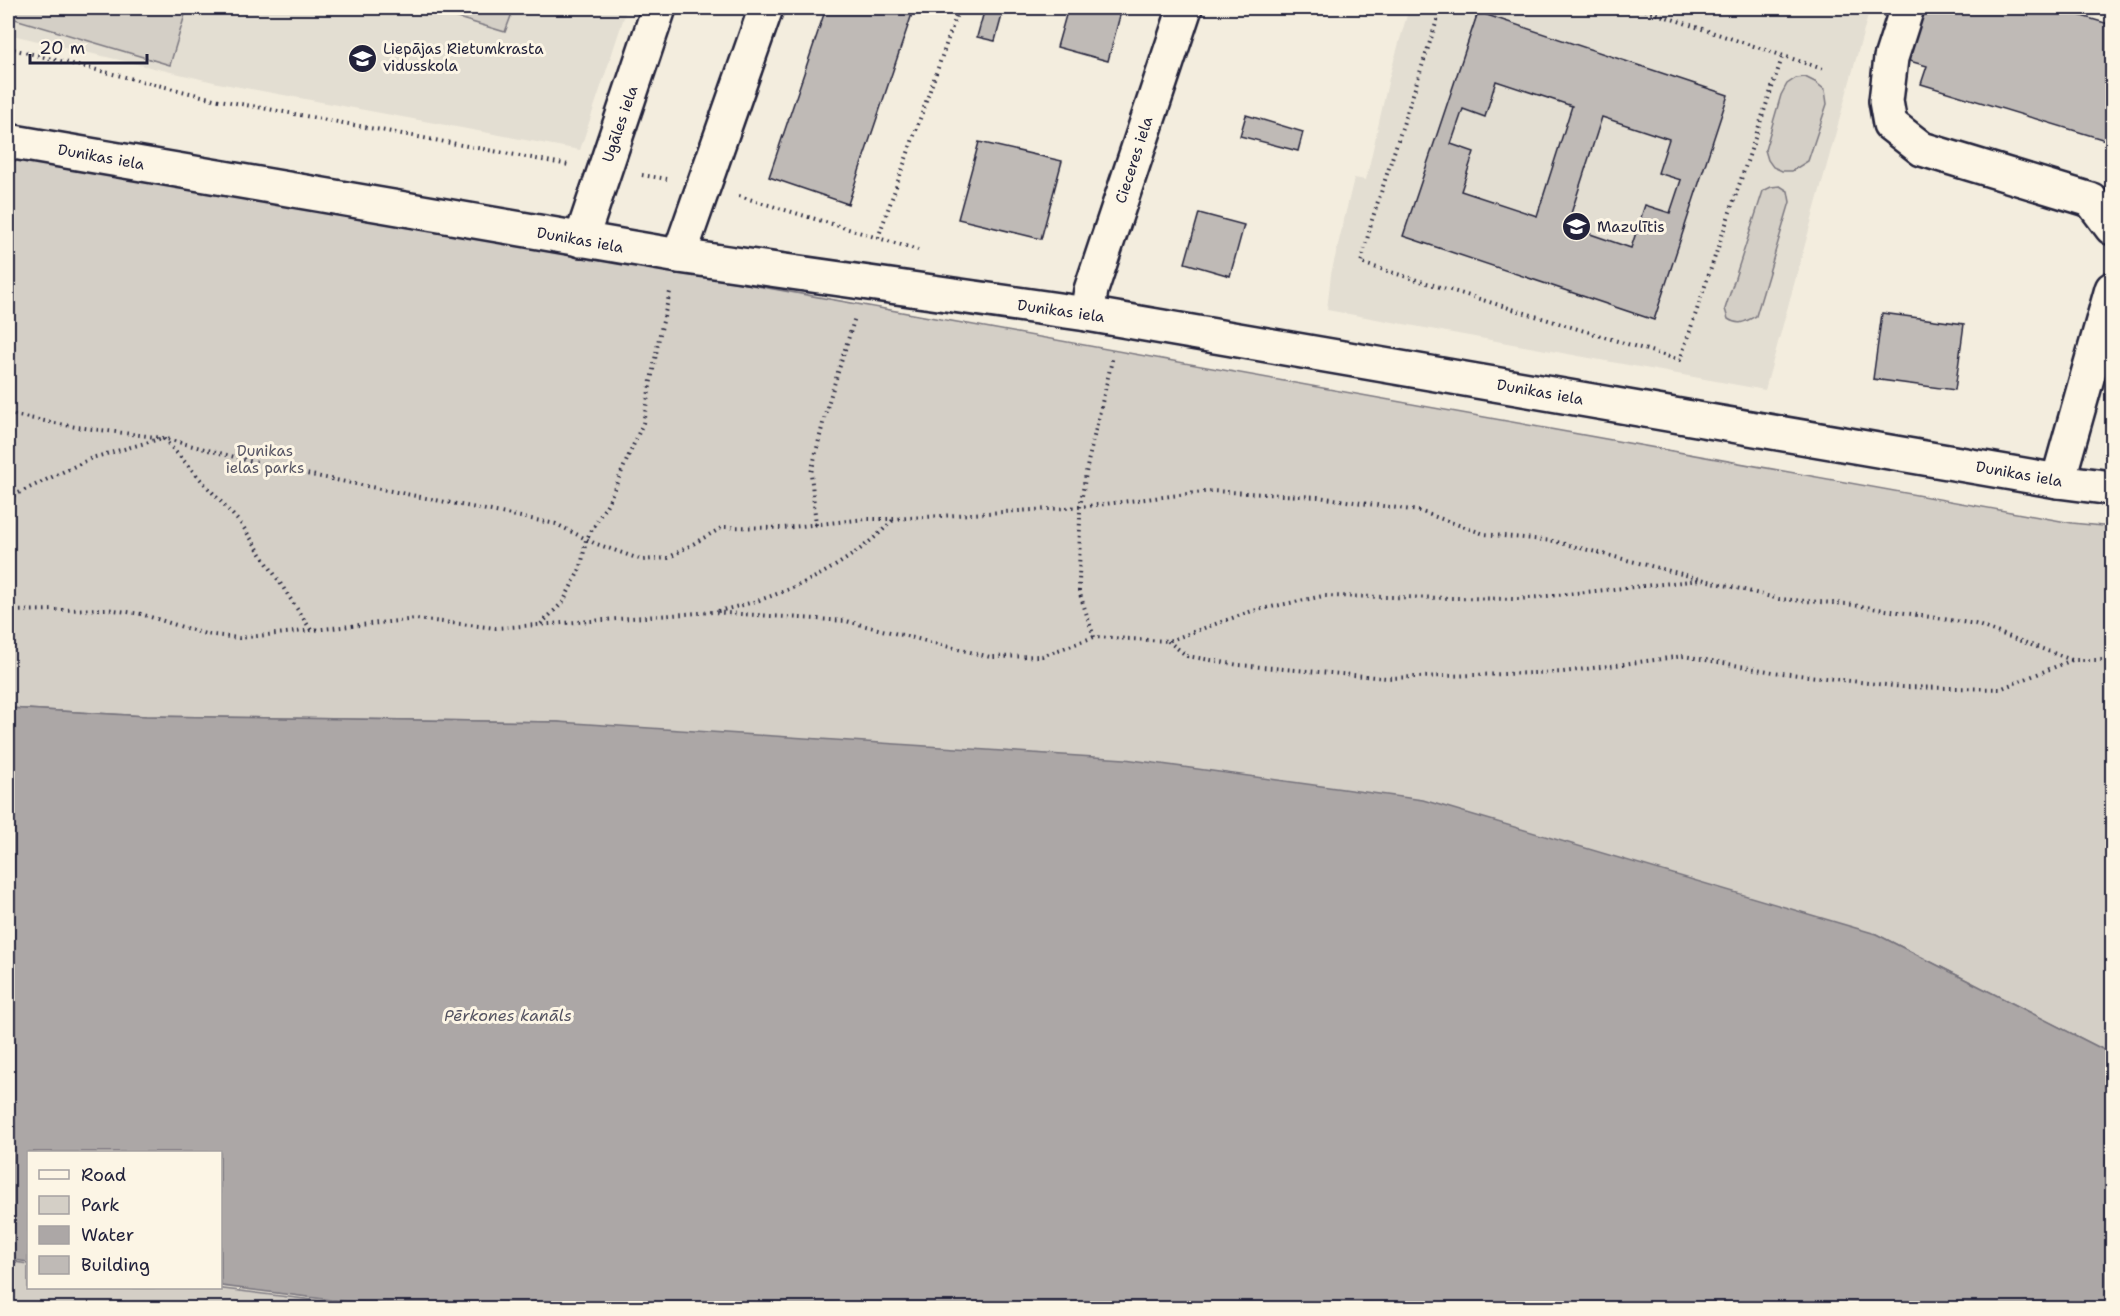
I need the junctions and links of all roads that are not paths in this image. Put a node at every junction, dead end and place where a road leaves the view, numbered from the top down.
1 (659, 8) edge
2 (766, 8) edge
3 (1185, 8) edge
4 (1907, 8) edge
5 (8, 141) edge
6 (2112, 228) edge
7 (580, 240) junction
8 (678, 256) junction
9 (2112, 289) edge
10 (1087, 314) junction
11 (2058, 481) junction
12 (2112, 488) edge

1 - 7 street, Ugāles iela
2 - 8 street
3 - 10 street, Cieceres iela
4 - 6 street
5 - 7 street, Dunikas iela
7 - 8 street, Dunikas iela
8 - 10 street, Dunikas iela
9 - 11 street
10 - 11 street, Dunikas iela
11 - 12 street, Dunikas iela

